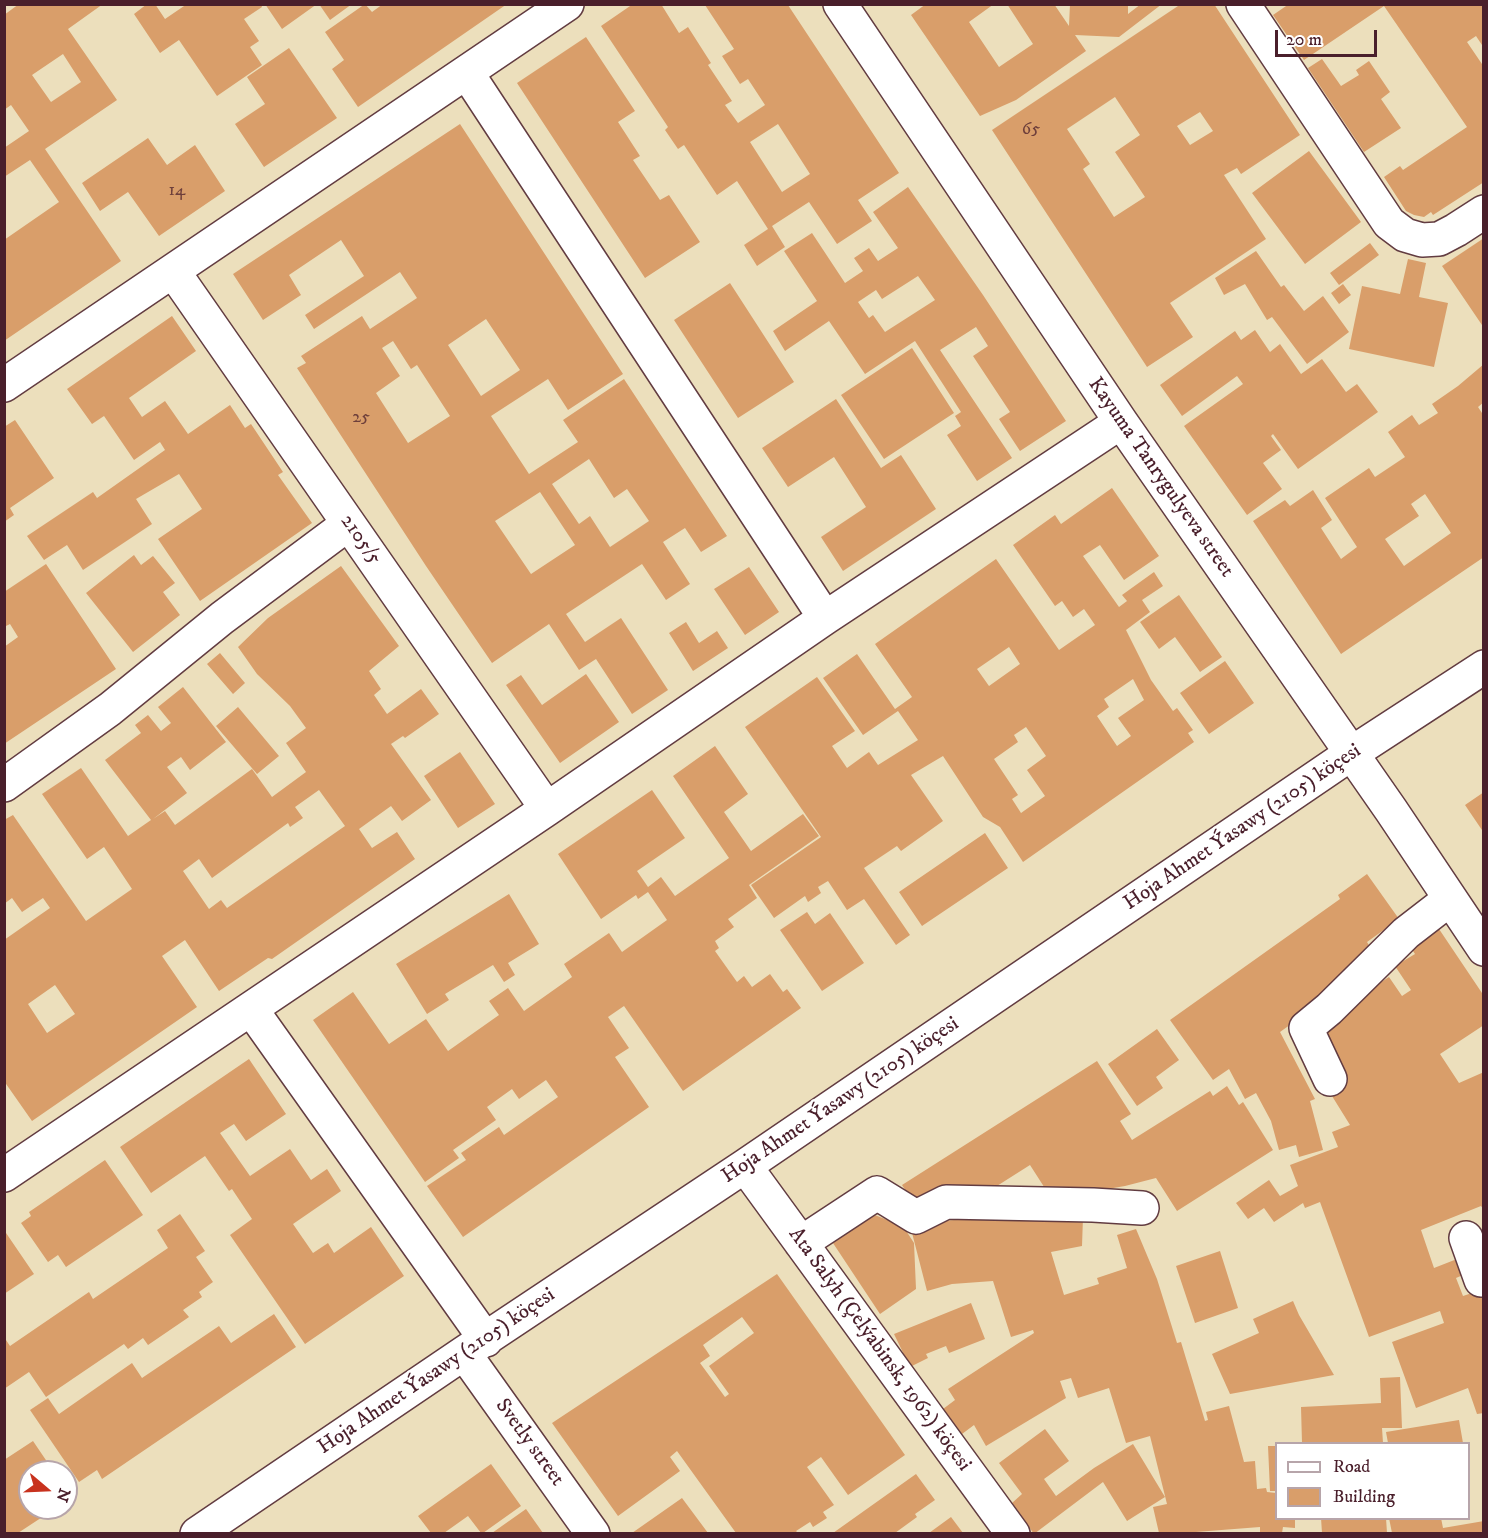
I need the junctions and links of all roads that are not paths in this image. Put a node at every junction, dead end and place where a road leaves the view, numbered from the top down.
1 (567, 4) edge
2 (840, 4) edge
3 (1243, 4) edge
4 (467, 73) junction
5 (1484, 212) edge
6 (173, 271) junction
7 (4, 385) edge
8 (1121, 422) junction
9 (348, 524) junction
10 (825, 618) junction
11 (1484, 667) edge
12 (1352, 753) junction
13 (4, 785) edge
14 (547, 809) junction
15 (1450, 899) junction
16 (1484, 949) edge
17 (251, 1009) junction
18 (1330, 1078) dead end
19 (745, 1166) junction
20 (4, 1175) edge
21 (1142, 1208) dead end
22 (1466, 1238) dead end
23 (801, 1243) junction
24 (1484, 1279) edge
25 (475, 1346) junction
26 (197, 1533) edge
27 (593, 1533) edge
28 (1013, 1533) edge

1 - 4 street
2 - 8 street, Kayuma Tanrygulyeva street
3 - 5 street
4 - 6 street
4 - 10 street
6 - 7 street
6 - 9 street, 2105/5
8 - 10 street
8 - 12 street, Kayuma Tanrygulyeva street
9 - 13 street
9 - 14 street, 2105/5
10 - 14 street
11 - 12 street, Hoja Ahmet Ýasawy (2105) köçesi
12 - 15 street, Kayuma Tanrygulyeva street
12 - 19 street, Hoja Ahmet Ýasawy (2105) köçesi
14 - 17 street
15 - 16 street, Kayuma Tanrygulyeva street
15 - 18 street
17 - 20 street
17 - 25 street, Svetly street
19 - 23 street, Ata Salyh (Çelýabinsk, 1962) köçesi
19 - 25 street, Hoja Ahmet Ýasawy (2105) köçesi
21 - 23 street
22 - 24 street
23 - 28 street, Ata Salyh (Çelýabinsk, 1962) köçesi
25 - 26 street, Hoja Ahmet Ýasawy (2105) köçesi
25 - 27 street, Svetly street

